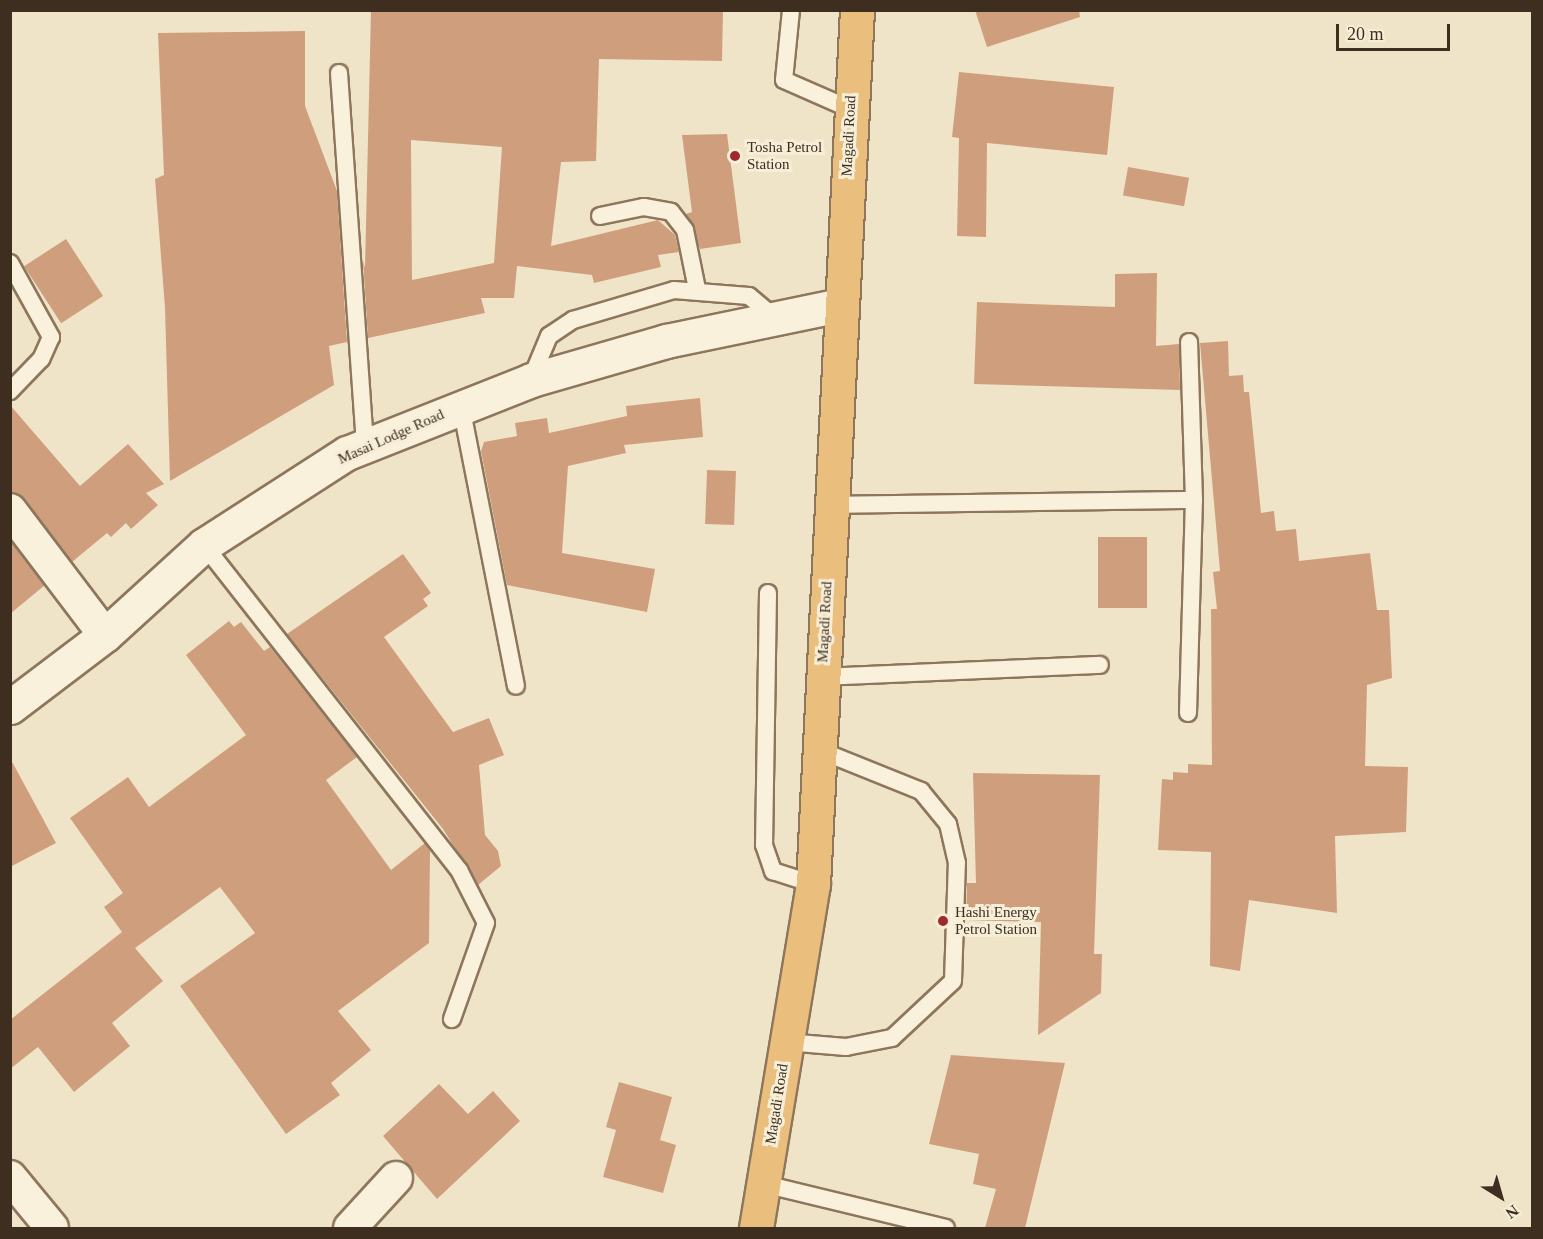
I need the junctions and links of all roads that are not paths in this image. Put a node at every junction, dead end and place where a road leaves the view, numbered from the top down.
1 (791, 10) edge
2 (857, 10) edge
3 (339, 73) dead end
4 (850, 109) junction
5 (600, 216) dead end
6 (10, 262) edge
7 (697, 289) junction
8 (840, 305) junction
9 (775, 318) junction
10 (1189, 342) dead end
11 (531, 380) junction
12 (10, 391) edge
13 (461, 406) junction
14 (365, 448) junction
15 (1194, 500) junction
16 (831, 505) junction
17 (10, 510) edge
18 (204, 544) junction
19 (768, 593) dead end
20 (105, 634) junction
21 (1100, 665) dead end
22 (823, 676) junction
23 (516, 686) dead end
24 (10, 707) edge
25 (1188, 713) dead end
26 (819, 750) junction
27 (813, 884) junction
28 (452, 1019) dead end
29 (786, 1042) junction
30 (10, 1177) edge
31 (396, 1178) dead end
32 (764, 1184) junction
33 (52, 1228) edge
34 (350, 1228) edge
35 (756, 1228) edge
36 (946, 1228) edge

1 - 4 lane
2 - 4 highway, Magadi Road
3 - 14 lane
4 - 8 highway, Magadi Road
5 - 7 lane
6 - 12 lane
7 - 9 lane
7 - 11 lane
8 - 9 street, Masai Lodge Road
8 - 16 highway, Magadi Road
9 - 11 street, Masai Lodge Road
10 - 15 lane
11 - 13 street, Masai Lodge Road
13 - 14 street, Masai Lodge Road
13 - 23 lane
14 - 18 street, Masai Lodge Road
15 - 16 lane
15 - 25 lane
16 - 22 highway, Magadi Road
17 - 20 street
18 - 20 street, Masai Lodge Road
18 - 28 lane
19 - 27 lane
20 - 24 street, Masai Lodge Road
21 - 22 lane
22 - 26 highway, Magadi Road
26 - 27 highway, Magadi Road
26 - 29 lane
27 - 29 highway, Magadi Road
29 - 32 highway, Magadi Road
30 - 33 street
31 - 34 street
32 - 35 highway, Magadi Road
32 - 36 lane

